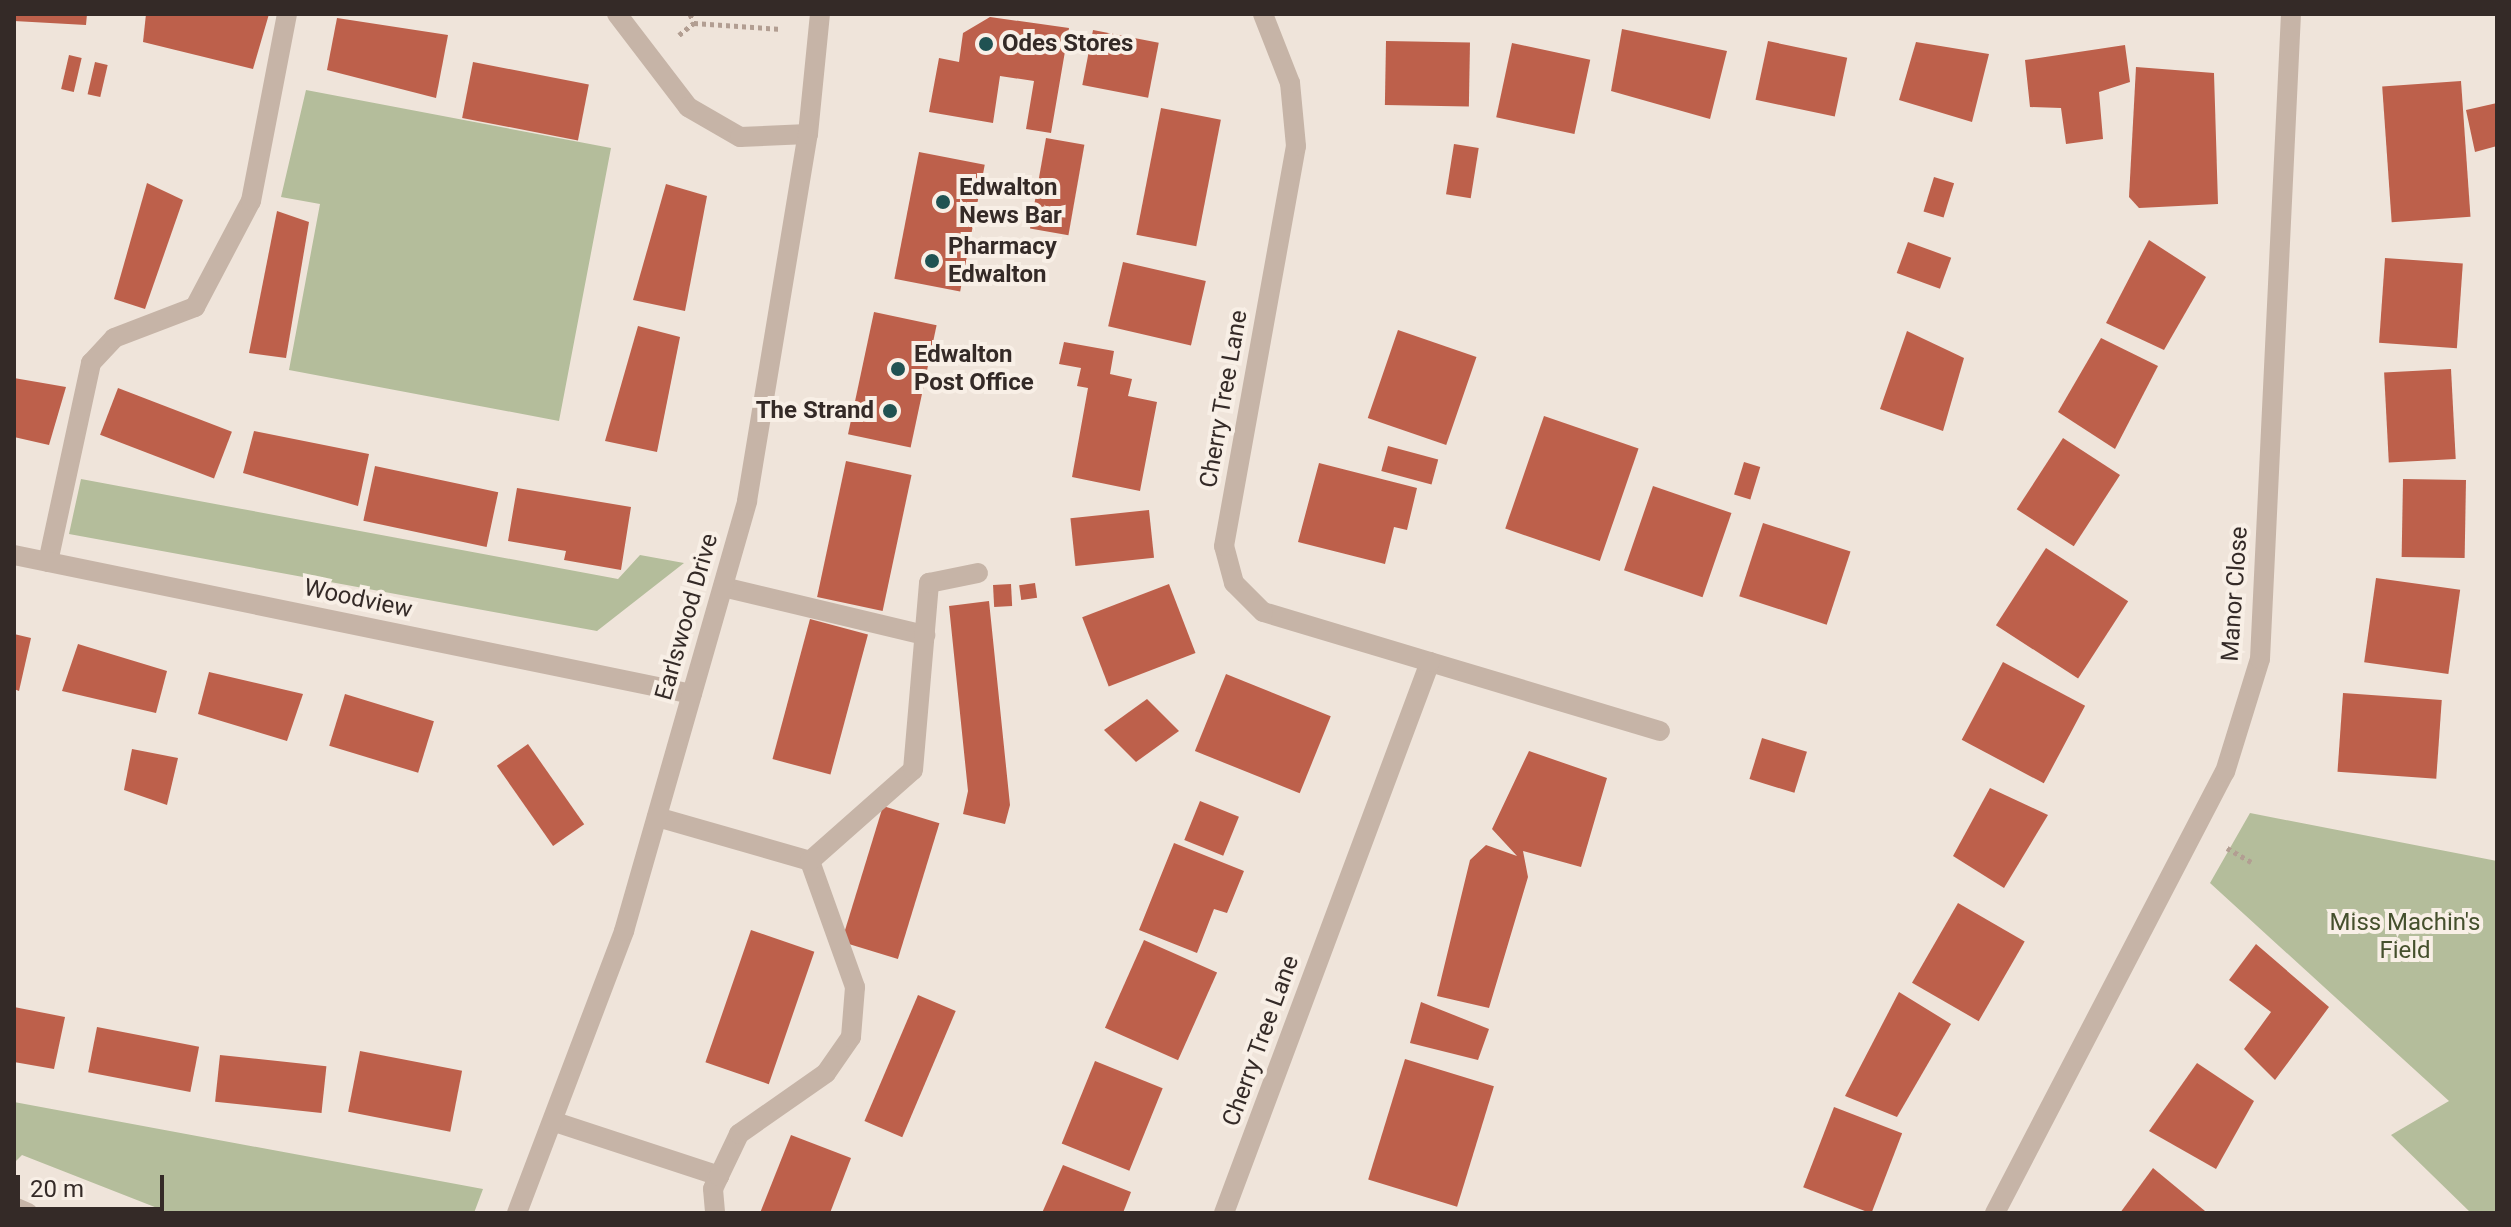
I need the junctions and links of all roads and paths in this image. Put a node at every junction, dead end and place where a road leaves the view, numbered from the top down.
1 (287, 14) edge
2 (617, 14) edge
3 (690, 14) edge
4 (1263, 14) edge
5 (2291, 14) edge
6 (819, 22) edge
7 (808, 134) junction
8 (14, 555) edge
9 (48, 562) junction
10 (978, 573) dead end
11 (723, 587) junction
12 (925, 635) junction
13 (1430, 662) junction
14 (692, 694) junction
15 (1660, 731) dead end
16 (657, 817) junction
17 (810, 861) junction
18 (555, 1122) junction
19 (719, 1176) junction
20 (14, 1207) edge
21 (28, 1213) edge
22 (517, 1213) edge
23 (715, 1213) edge
24 (1224, 1213) edge
25 (1995, 1213) edge

1 - 9 street
2 - 7 street
3 - 6 path
4 - 13 street, Cherry Tree Lane
5 - 25 street, Manor Close
6 - 7 street, Earlswood Drive
7 - 11 street, Earlswood Drive
8 - 9 street, Woodview
9 - 14 street, Woodview
10 - 12 street
11 - 12 street
11 - 14 street, Earlswood Drive
12 - 17 street
13 - 15 street, Cherry Tree Lane
13 - 24 street, Cherry Tree Lane
14 - 16 street, Earlswood Drive
16 - 17 street
16 - 18 street, Earlswood Drive
17 - 19 street
18 - 19 street
18 - 22 street, Earlswood Drive
19 - 23 street
20 - 21 street

